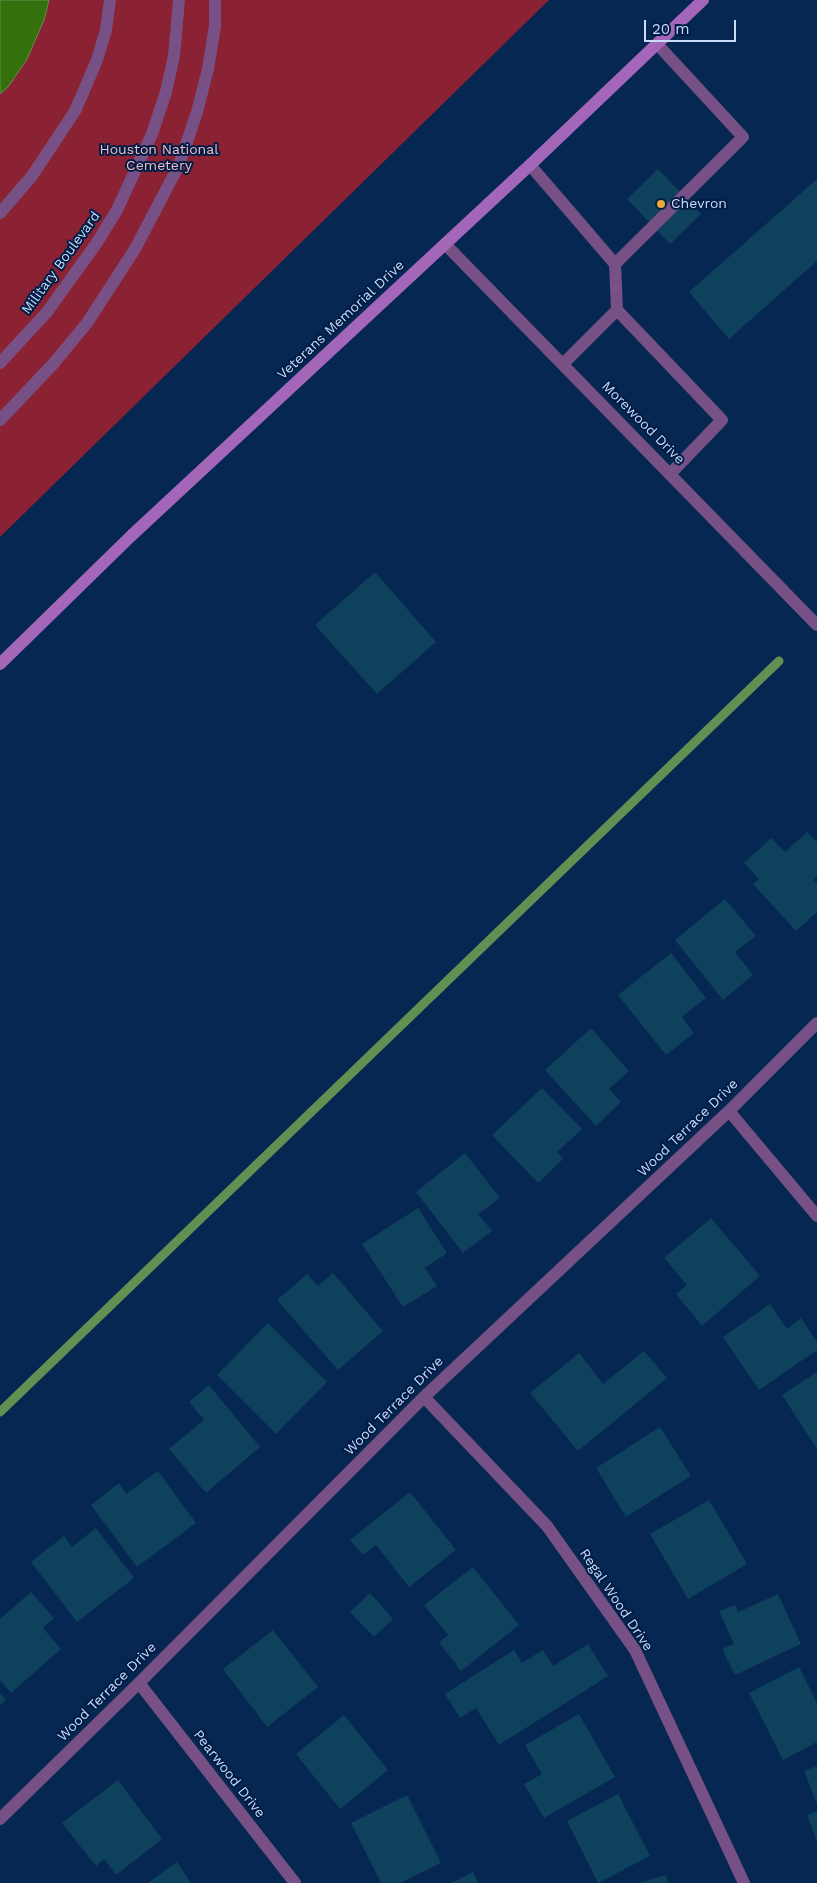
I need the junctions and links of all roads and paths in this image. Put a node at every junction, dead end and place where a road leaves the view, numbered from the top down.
1 (110, 0) edge
2 (178, 0) edge
3 (215, 0) edge
4 (703, 0) edge
5 (658, 45) junction
6 (530, 165) junction
7 (0, 213) edge
8 (445, 244) junction
9 (615, 264) junction
10 (617, 310) junction
11 (0, 363) edge
12 (563, 364) junction
13 (0, 420) edge
14 (671, 473) junction
15 (817, 625) edge
16 (0, 664) edge
17 (817, 1023) edge
18 (729, 1111) junction
19 (817, 1216) edge
20 (424, 1397) junction
21 (139, 1683) junction
22 (0, 1819) edge
23 (295, 1883) edge
24 (744, 1883) edge

1 - 7 street
2 - 11 street, Military Boulevard
3 - 13 street
4 - 5 main road, Veterans Memorial Drive
5 - 6 main road, Veterans Memorial Drive
5 - 9 street
6 - 8 main road, Veterans Memorial Drive
6 - 9 street
8 - 12 street, Morewood Drive
8 - 16 main road, Veterans Memorial Drive
9 - 10 street
10 - 12 street
10 - 14 street
12 - 14 street, Morewood Drive
14 - 15 street, Morewood Drive
17 - 18 street, Wood Terrace Drive
18 - 19 street
18 - 20 street, Wood Terrace Drive
20 - 21 street, Wood Terrace Drive
20 - 24 street, Regal Wood Drive
21 - 22 street, Wood Terrace Drive
21 - 23 street, Pearwood Drive

